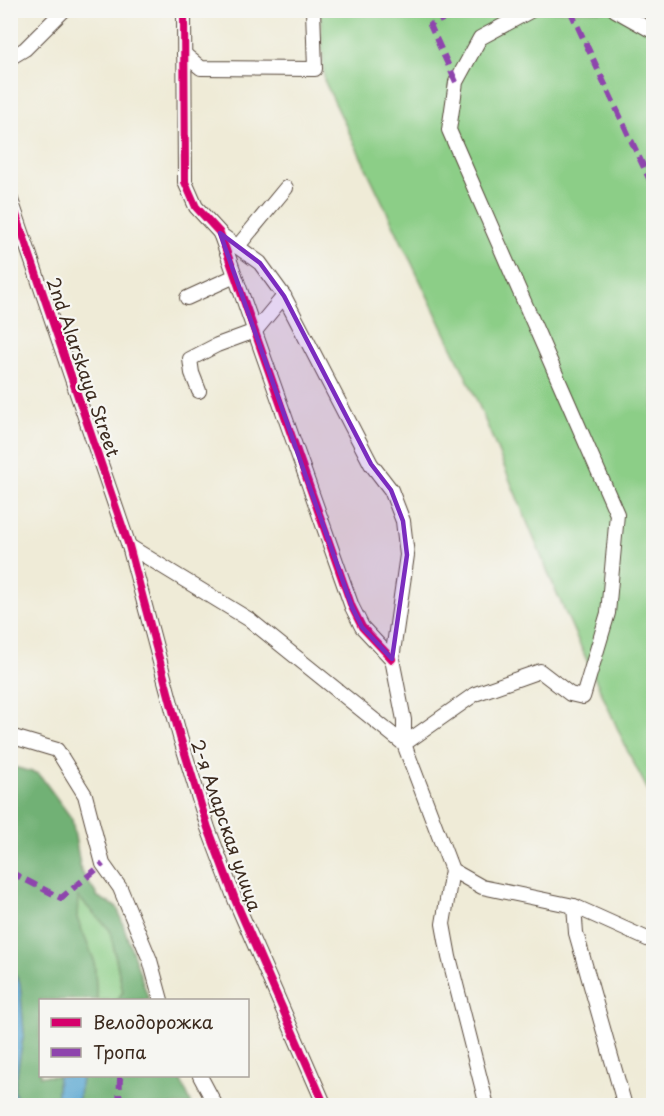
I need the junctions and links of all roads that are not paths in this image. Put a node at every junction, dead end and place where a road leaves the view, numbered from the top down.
1 (64, 10) edge
2 (184, 10) edge
3 (313, 10) edge
4 (532, 10) edge
5 (615, 10) edge
6 (654, 32) edge
7 (184, 54) junction
8 (10, 58) edge
9 (286, 188) dead end
10 (10, 197) edge
11 (220, 233) junction
12 (238, 246) junction
13 (235, 276) junction
14 (284, 296) junction
15 (187, 298) dead end
16 (255, 331) junction
17 (199, 391) dead end
18 (129, 546) junction
19 (392, 659) junction
20 (10, 736) edge
21 (404, 744) junction
22 (452, 870) junction
23 (574, 906) junction
24 (654, 942) edge
25 (161, 999) edge
26 (201, 1077) edge
27 (216, 1106) edge
28 (325, 1106) edge
29 (487, 1106) edge
30 (625, 1106) edge

1 - 8 street
2 - 7 street
3 - 7 street
4 - 21 street
5 - 6 street
7 - 11 street
9 - 12 street
10 - 18 street, 2nd Alarskaya Street
11 - 12 street
11 - 13 street
12 - 14 street
13 - 15 street
13 - 16 street
14 - 16 street
14 - 19 street
16 - 17 street
16 - 19 street
18 - 21 street
18 - 28 street, 2-я Аларская улица
19 - 21 street
20 - 25 street
21 - 22 street
22 - 23 street
22 - 29 street
23 - 24 street
23 - 30 street
26 - 27 street

